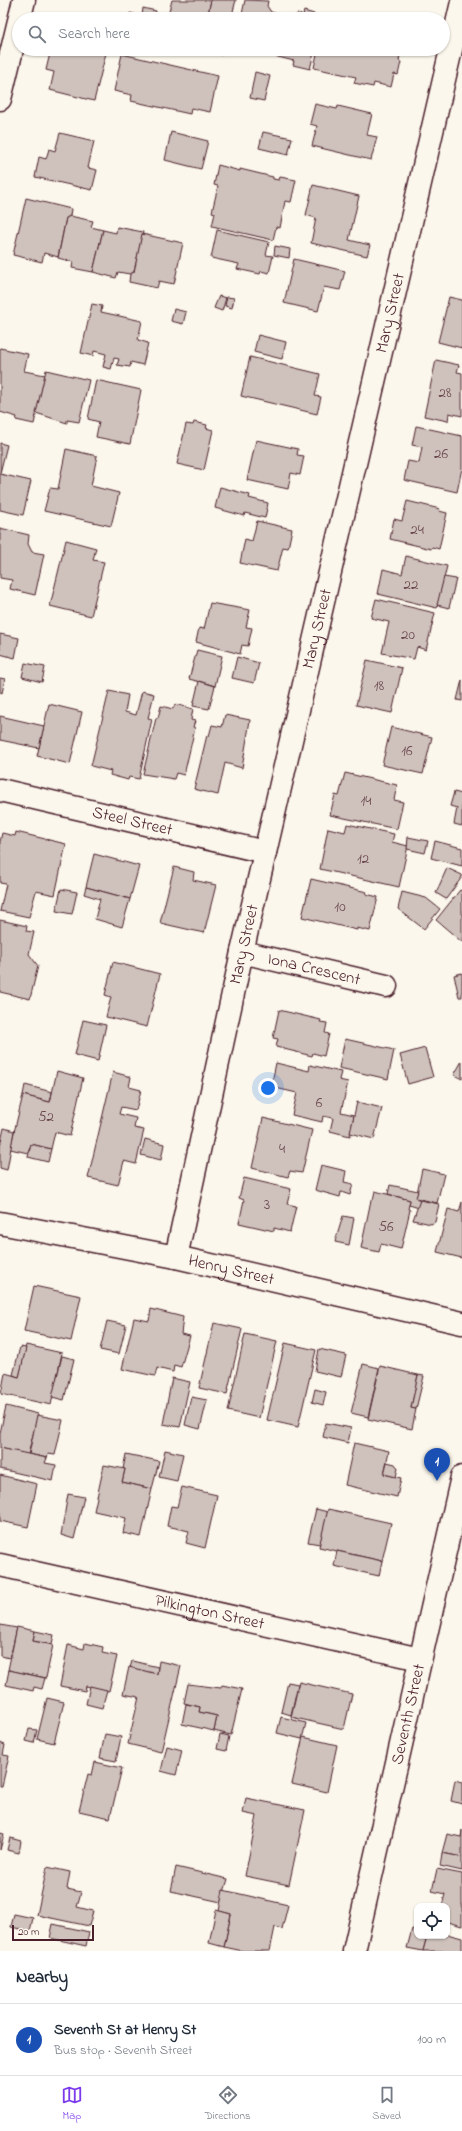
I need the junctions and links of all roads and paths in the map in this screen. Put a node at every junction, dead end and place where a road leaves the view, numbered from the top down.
1 (24, 0) edge
2 (462, 2) edge
3 (21, 12) edge
4 (12, 50) edge
5 (450, 54) edge
6 (449, 56) edge
7 (0, 99) edge
8 (0, 790) edge
9 (264, 852) junction
10 (242, 952) junction
11 (386, 986) dead end
12 (0, 1223) edge
13 (176, 1257) junction
14 (462, 1324) edge
15 (462, 1477) edge
16 (0, 1565) edge
17 (420, 1659) junction
18 (354, 1951) edge

1 - 3 street
2 - 5 street, Mary Street
4 - 7 street
6 - 9 street, Mary Street
8 - 9 street, Steel Street
9 - 10 street, Mary Street
10 - 11 street, Iona Crescent
10 - 13 street, Mary Street
12 - 13 street, Henry Street
13 - 14 street, Henry Street
15 - 17 street, Seventh Street
16 - 17 street, Pilkington Street
17 - 18 street, Seventh Street

